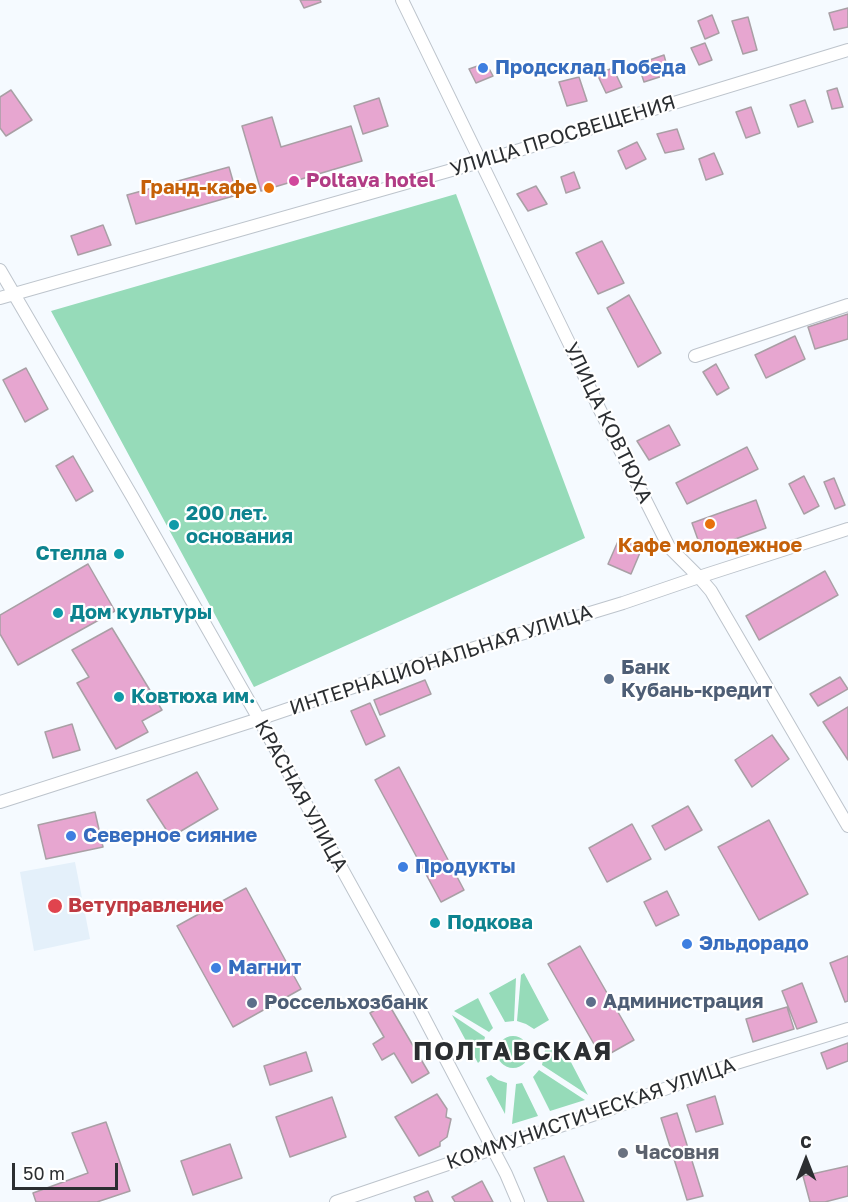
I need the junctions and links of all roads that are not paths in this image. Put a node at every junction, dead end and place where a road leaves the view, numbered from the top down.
1 (402, 0) edge
2 (848, 50) edge
3 (480, 162) junction
4 (0, 270) edge
5 (14, 293) junction
6 (0, 298) edge
7 (848, 305) edge
8 (695, 356) dead end
9 (848, 530) edge
10 (699, 577) junction
11 (259, 719) junction
12 (0, 802) edge
13 (848, 826) edge
14 (848, 1029) edge
15 (493, 1149) junction
16 (336, 1202) edge
17 (518, 1202) edge

1 - 3 street, УЛИЦА КОВТЮХА
2 - 3 street, УЛИЦА ПРОСВЕЩЕНИЯ
3 - 5 street, УЛИЦА ПРОСВЕЩЕНИЯ
3 - 10 street, УЛИЦА КОВТЮХА
4 - 5 street, КРАСНАЯ УЛИЦА
5 - 6 street, УЛИЦА ПРОСВЕЩЕНИЯ
5 - 11 street, КРАСНАЯ УЛИЦА
7 - 8 street
9 - 10 street, ИНТЕРНАЦИОНАЛЬНАЯ УЛИЦА
10 - 11 street, ИНТЕРНАЦИОНАЛЬНАЯ УЛИЦА
10 - 13 street, УЛИЦА КОВТЮХА
11 - 12 street, ИНТЕРНАЦИОНАЛЬНАЯ УЛИЦА
11 - 15 street, КРАСНАЯ УЛИЦА
14 - 15 street, КОММУНИСТИЧЕСКАЯ УЛИЦА
15 - 16 street, КОММУНИСТИЧЕСКАЯ УЛИЦА
15 - 17 street, КРАСНАЯ УЛИЦА

